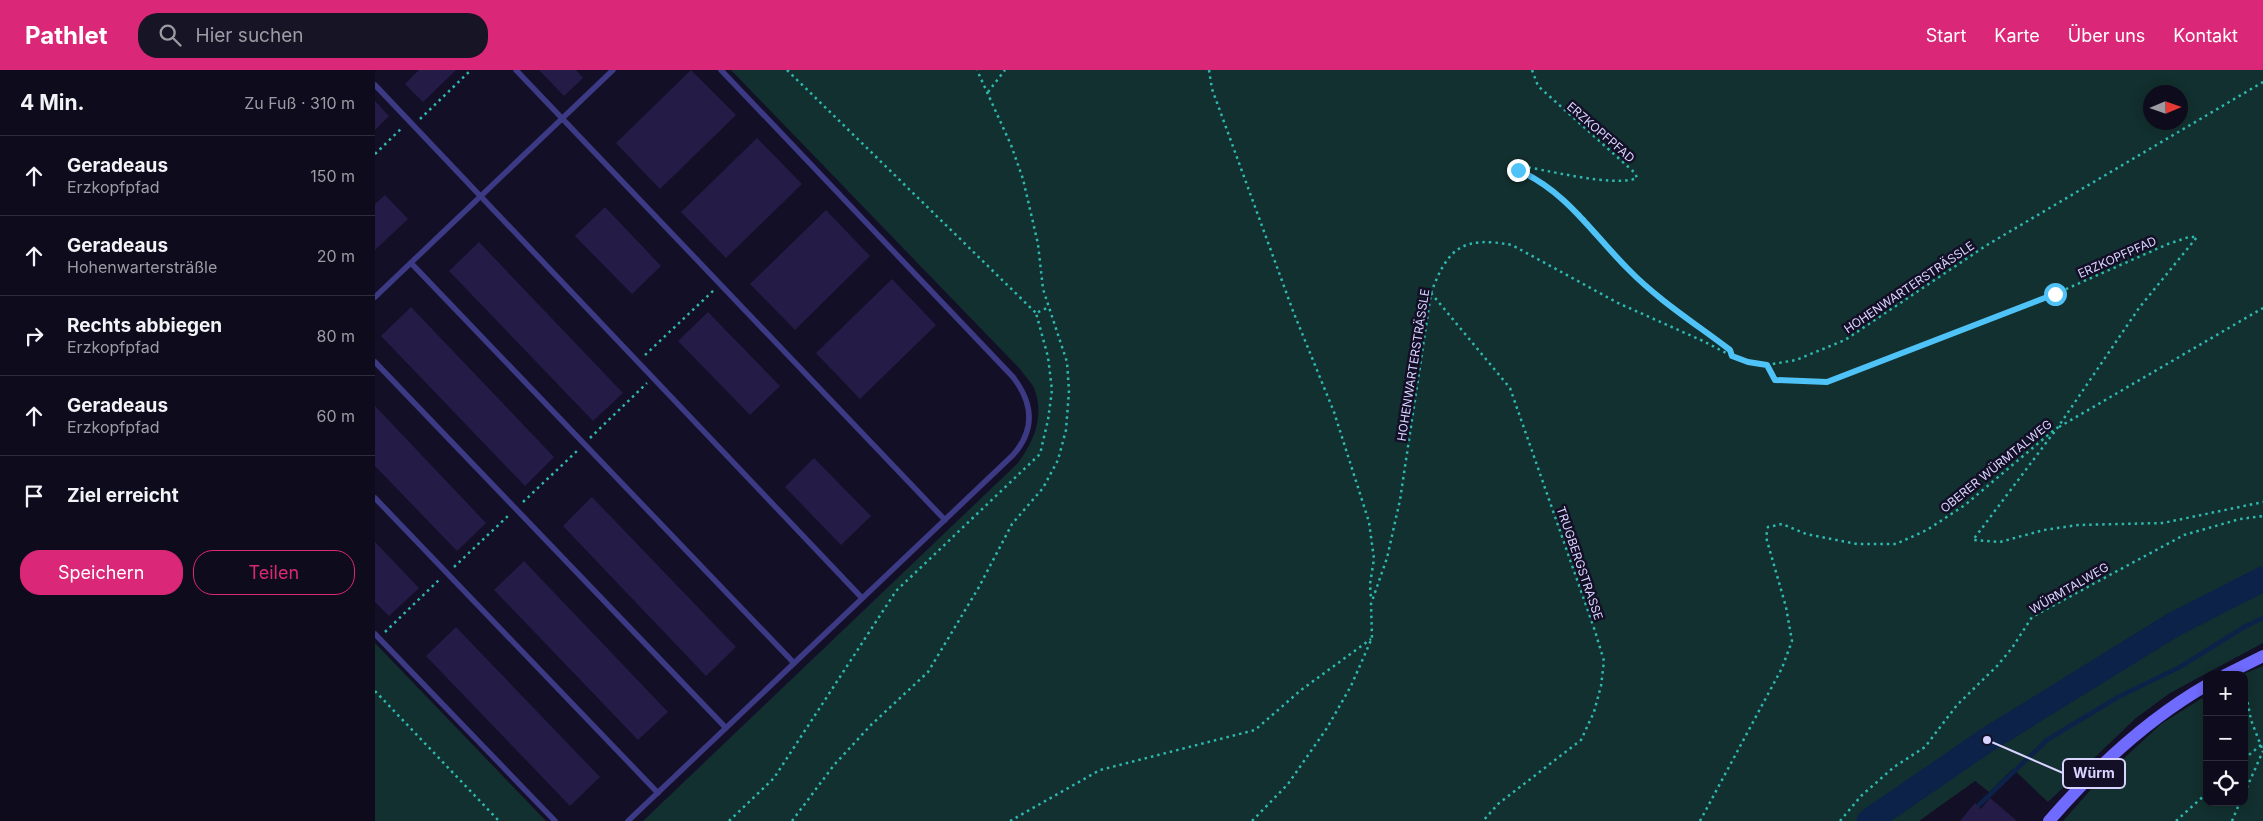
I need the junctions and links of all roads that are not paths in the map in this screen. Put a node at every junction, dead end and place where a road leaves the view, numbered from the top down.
1 (516, 70) edge
2 (613, 70) edge
3 (721, 70) edge
4 (375, 85) edge
5 (562, 118) junction
6 (481, 195) junction
7 (411, 263) junction
8 (375, 297) edge
9 (375, 362) edge
10 (375, 498) edge
11 (945, 520) junction
12 (862, 598) junction
13 (377, 636) edge
14 (2263, 656) edge
15 (794, 663) junction
16 (2232, 671) edge
17 (2203, 687) edge
18 (726, 728) junction
19 (658, 793) junction
20 (555, 821) edge
21 (628, 821) edge
22 (2049, 821) edge

1 - 5 lane
2 - 5 lane
3 - 11 lane
4 - 6 lane
5 - 6 lane
5 - 11 lane
6 - 7 lane
6 - 12 lane
7 - 8 lane
7 - 15 lane
9 - 18 lane
10 - 19 lane
11 - 12 lane
12 - 15 lane
13 - 20 lane
14 - 16 main road
15 - 18 lane
17 - 22 main road
18 - 19 lane
19 - 21 lane

